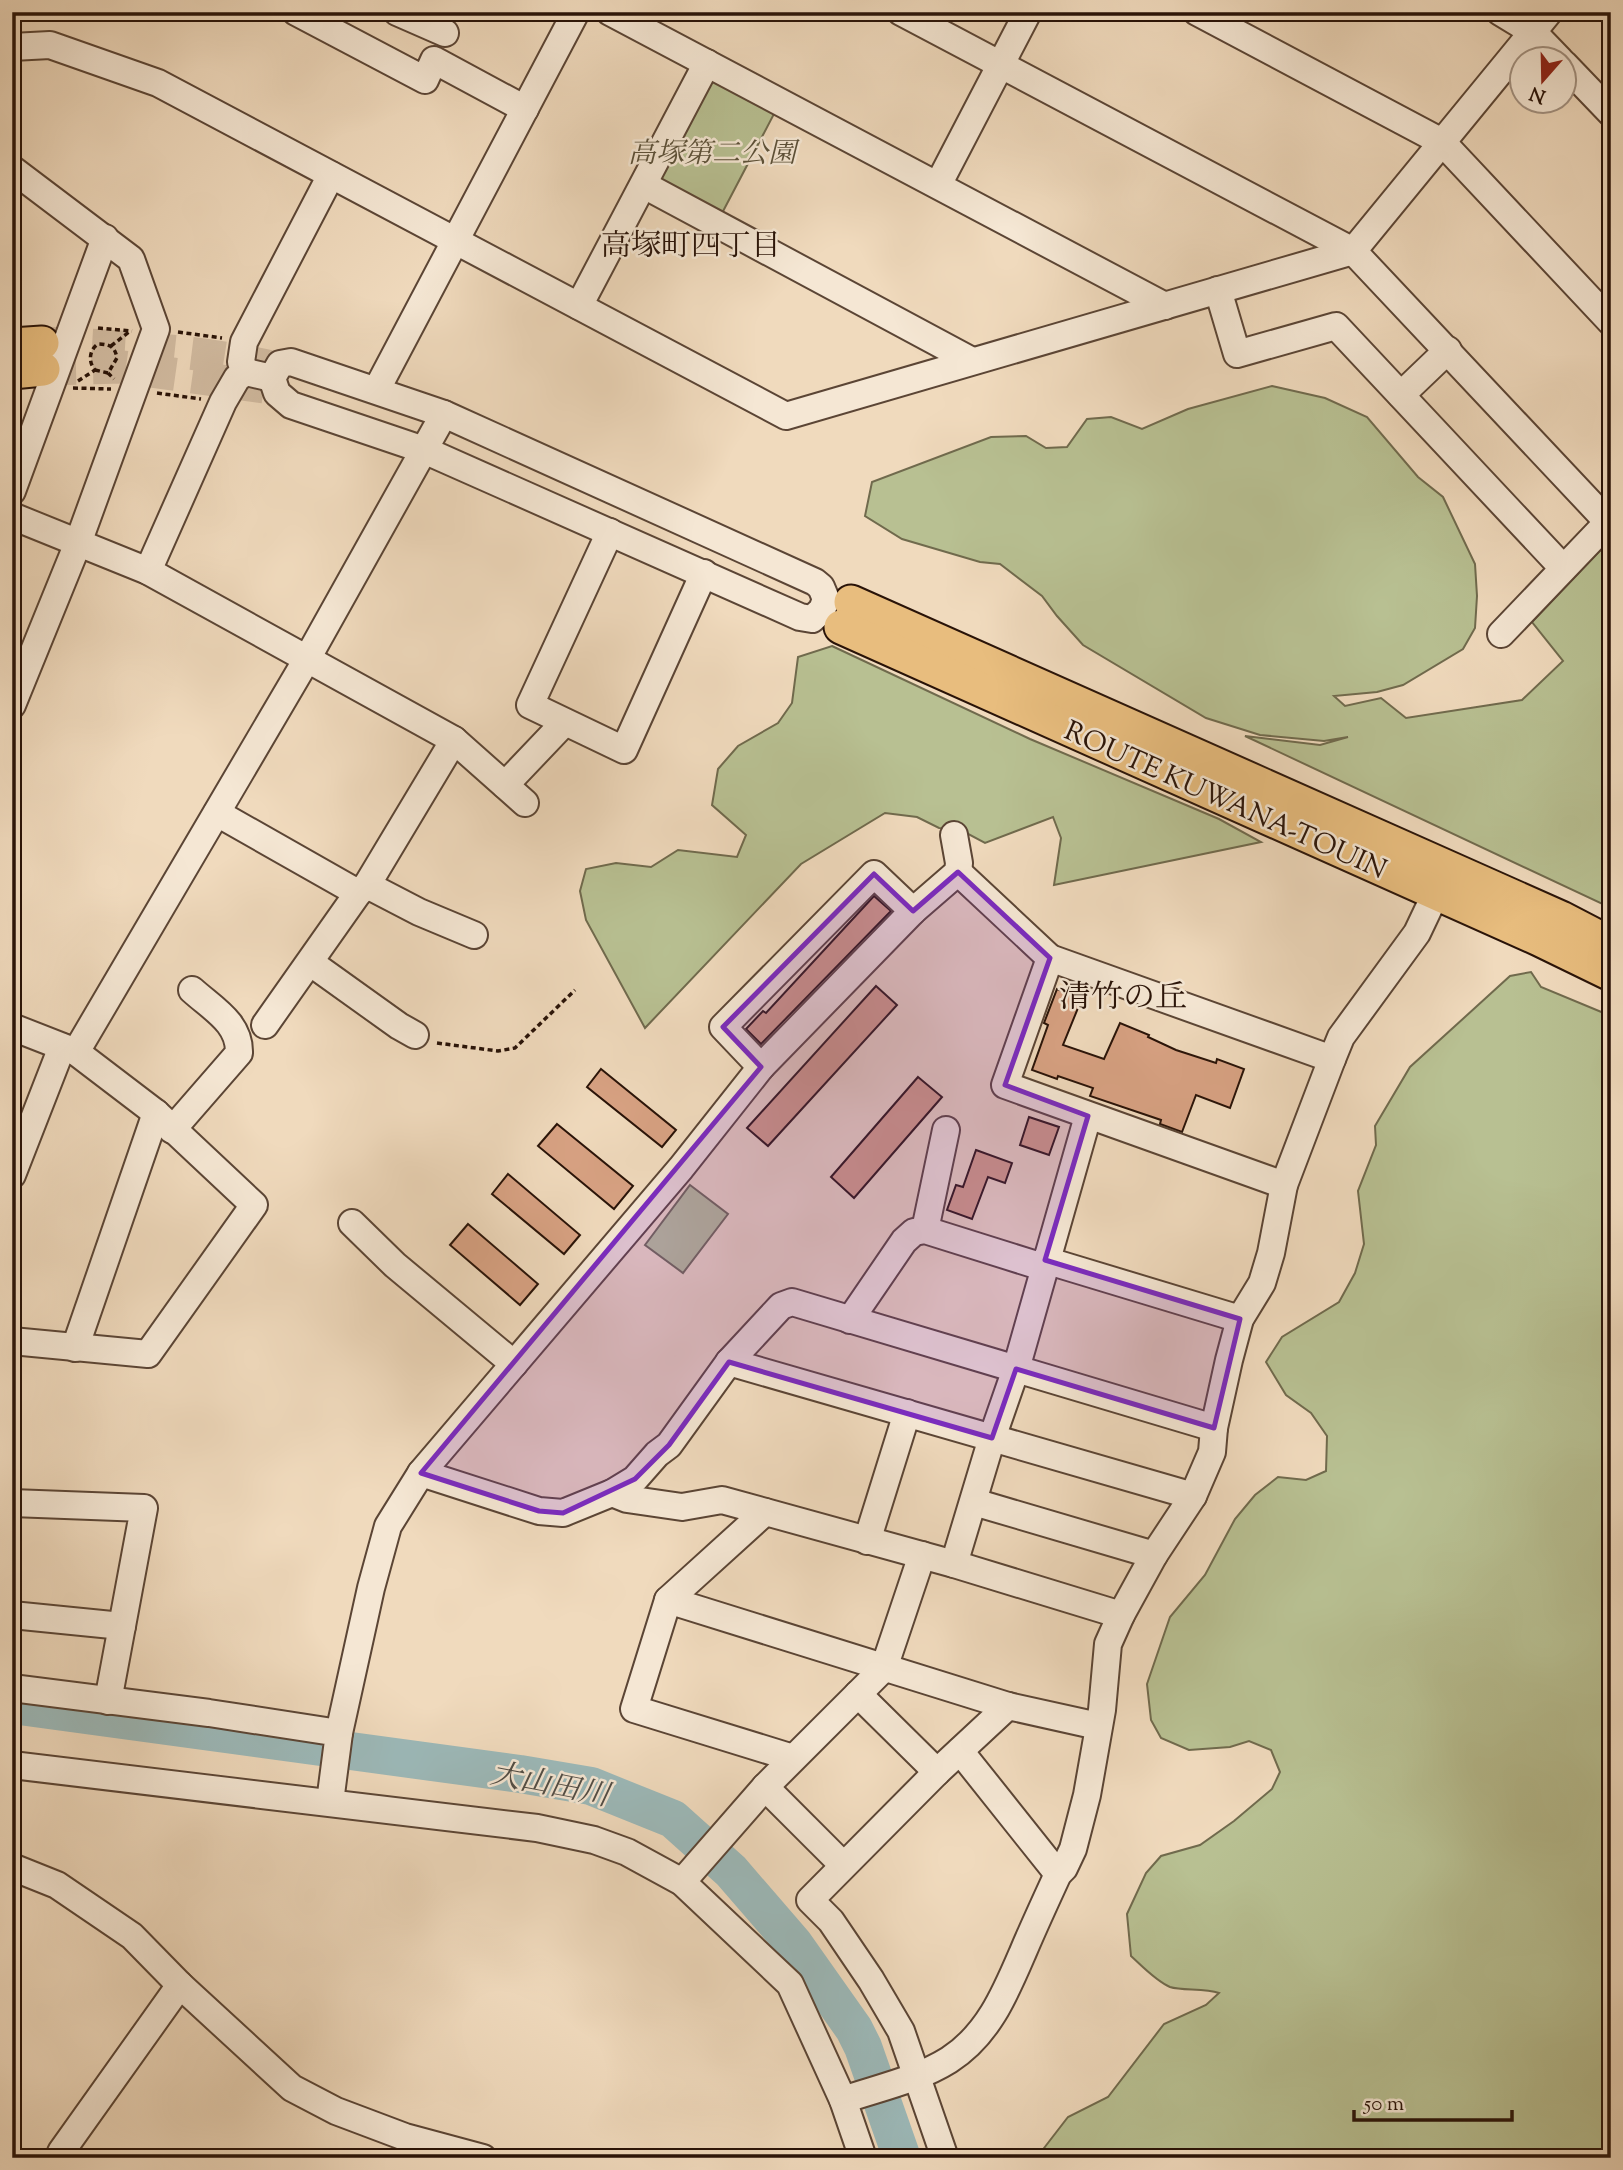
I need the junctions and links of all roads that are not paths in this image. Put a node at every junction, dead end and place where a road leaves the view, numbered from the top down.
1 (296, 12) edge
2 (397, 12) edge
3 (576, 12) edge
4 (610, 12) edge
5 (901, 12) edge
6 (1028, 12) edge
7 (1198, 12) edge
8 (1500, 12) edge
9 (450, 22) edge
10 (1541, 22) edge
11 (1553, 46) edge
12 (12, 47) edge
13 (433, 60) junction
14 (707, 63) junction
15 (1000, 65) junction
16 (1578, 79) edge
17 (525, 109) junction
18 (1611, 113) edge
19 (1443, 142) junction
20 (331, 175) junction
21 (14, 177) edge
22 (644, 185) junction
23 (937, 185) junction
24 (105, 238) junction
25 (454, 241) junction
26 (1353, 251) junction
27 (1218, 290) junction
28 (579, 306) junction
29 (1165, 306) junction
30 (1611, 322) edge
31 (1448, 351) junction
32 (972, 361) junction
33 (246, 372) junction
34 (272, 378) junction
35 (377, 389) junction
36 (1401, 395) junction
37 (444, 414) junction
38 (424, 450) junction
39 (12, 491) edge
40 (12, 516) edge
41 (1609, 520) edge
42 (610, 532) junction
43 (78, 543) junction
44 (1563, 568) junction
45 (148, 571) junction
46 (704, 573) junction
47 (1501, 634) dead end
48 (307, 659) junction
49 (12, 705) edge
50 (564, 723) junction
51 (454, 740) junction
52 (505, 785) junction
53 (525, 803) dead end
54 (217, 813) junction
55 (954, 835) dead end
56 (958, 872) junction
57 (363, 889) junction
58 (1436, 893) junction
59 (914, 911) junction
60 (474, 935) dead end
61 (1611, 944) edge
62 (1050, 958) junction
63 (311, 963) junction
64 (1611, 974) edge
65 (192, 990) dead end
66 (265, 1025) dead end
67 (12, 1027) edge
68 (415, 1035) road end
69 (69, 1049) junction
70 (1332, 1059) junction
71 (761, 1067) junction
72 (1088, 1116) junction
73 (164, 1122) junction
74 (946, 1130) dead end
75 (12, 1175) edge
76 (1284, 1185) junction
77 (352, 1223) dead end
78 (925, 1230) junction
79 (1044, 1263) junction
80 (1240, 1319) junction
81 (850, 1320) junction
82 (12, 1341) edge
83 (75, 1348) junction
84 (729, 1362) junction
85 (514, 1364) junction
86 (1016, 1369) junction
87 (907, 1413) junction
88 (1214, 1428) junction
89 (992, 1438) junction
90 (421, 1473) junction
91 (612, 1493) junction
92 (1193, 1496) junction
93 (974, 1502) junction
94 (12, 1503) edge
95 (765, 1512) junction
96 (867, 1541) junction
97 (922, 1555) junction
98 (1154, 1555) junction
99 (954, 1564) junction
100 (668, 1600) junction
101 (12, 1615) edge
102 (1121, 1615) junction
103 (122, 1626) junction
104 (884, 1668) junction
105 (12, 1688) edge
106 (858, 1694) junction
107 (108, 1701) junction
108 (1008, 1706) junction
109 (1098, 1726) junction
110 (339, 1737) junction
111 (960, 1751) junction
112 (793, 1758) junction
113 (12, 1765) edge
114 (937, 1772) junction
115 (765, 1787) junction
116 (331, 1797) junction
117 (843, 1865) junction
118 (12, 1867) edge
119 (1058, 1874) junction
120 (688, 1875) junction
121 (180, 1985) junction
122 (916, 2076) junction
123 (843, 2100) junction
124 (62, 2156) edge
125 (483, 2158) edge
126 (863, 2158) edge
127 (945, 2158) edge

1 - 13 street
2 - 9 street
3 - 17 street
4 - 14 street
5 - 15 street
6 - 15 street
7 - 19 street
8 - 10 street
9 - 13 street
10 - 11 street
10 - 19 street
12 - 20 street
13 - 17 street
14 - 22 street
14 - 23 street
15 - 23 street
15 - 26 street
16 - 18 street
17 - 25 street
19 - 26 street
19 - 30 street
20 - 25 street
20 - 33 street
21 - 24 street
22 - 28 street
22 - 32 street
23 - 29 street
24 - 39 street
24 - 43 street
25 - 28 street
25 - 35 street
26 - 27 street
26 - 31 street
27 - 29 street
27 - 36 street
28 - 32 street
29 - 32 street
31 - 36 street
31 - 41 street
33 - 34 street
33 - 45 street
34 - 35 street
34 - 38 street
35 - 37 street
36 - 44 street
37 - 38 street
37 - 46 street
38 - 42 street
38 - 48 street
40 - 43 street
41 - 44 street
42 - 46 street
42 - 50 street
43 - 45 street
43 - 49 street
44 - 47 street
45 - 48 street
46 - 50 street
48 - 51 street
48 - 54 street
50 - 52 street
51 - 52 street
51 - 57 street
52 - 53 street
54 - 57 street
54 - 69 street
55 - 56 street
56 - 59 street
56 - 62 street
57 - 60 street
57 - 63 street
58 - 61 main road, ROUTE KUWANA-TOUIN
58 - 64 main road, ROUTE KUWANA-TOUIN
58 - 70 street
59 - 71 street
59 - 71 street
62 - 70 street
62 - 72 street
63 - 66 street
63 - 68 street
65 - 73 street
67 - 69 street
69 - 73 street
69 - 75 street
70 - 76 street
71 - 85 street
72 - 76 street
72 - 79 street
73 - 83 street
73 - 83 street
74 - 78 street
76 - 80 street
77 - 85 street
78 - 79 street
78 - 81 street
79 - 80 street
79 - 86 street
80 - 88 street
81 - 84 street
81 - 86 street
82 - 83 street
84 - 87 street
84 - 91 street
85 - 90 street
86 - 88 street
86 - 89 street
87 - 89 street
87 - 96 street
88 - 92 street
89 - 92 street
89 - 93 street
90 - 91 street
90 - 110 street
91 - 95 street
92 - 98 street
93 - 98 street
93 - 99 street
94 - 103 street
95 - 96 street
95 - 100 street
96 - 97 street
97 - 99 street
97 - 104 street
98 - 102 street
99 - 102 street
100 - 104 street
100 - 112 street
101 - 103 street
102 - 109 street
103 - 107 street
104 - 106 street
104 - 108 street
105 - 107 street
106 - 112 street
106 - 114 street
107 - 110 street
108 - 109 street
108 - 111 street
109 - 119 street
110 - 116 street
111 - 114 street
111 - 119 street
112 - 115 street
113 - 116 street
114 - 117 street
115 - 117 street
115 - 120 street
116 - 120 street
117 - 122 street
118 - 121 street
119 - 122 street
120 - 123 street
121 - 124 street
121 - 125 street
122 - 123 street
122 - 127 street
123 - 126 street

